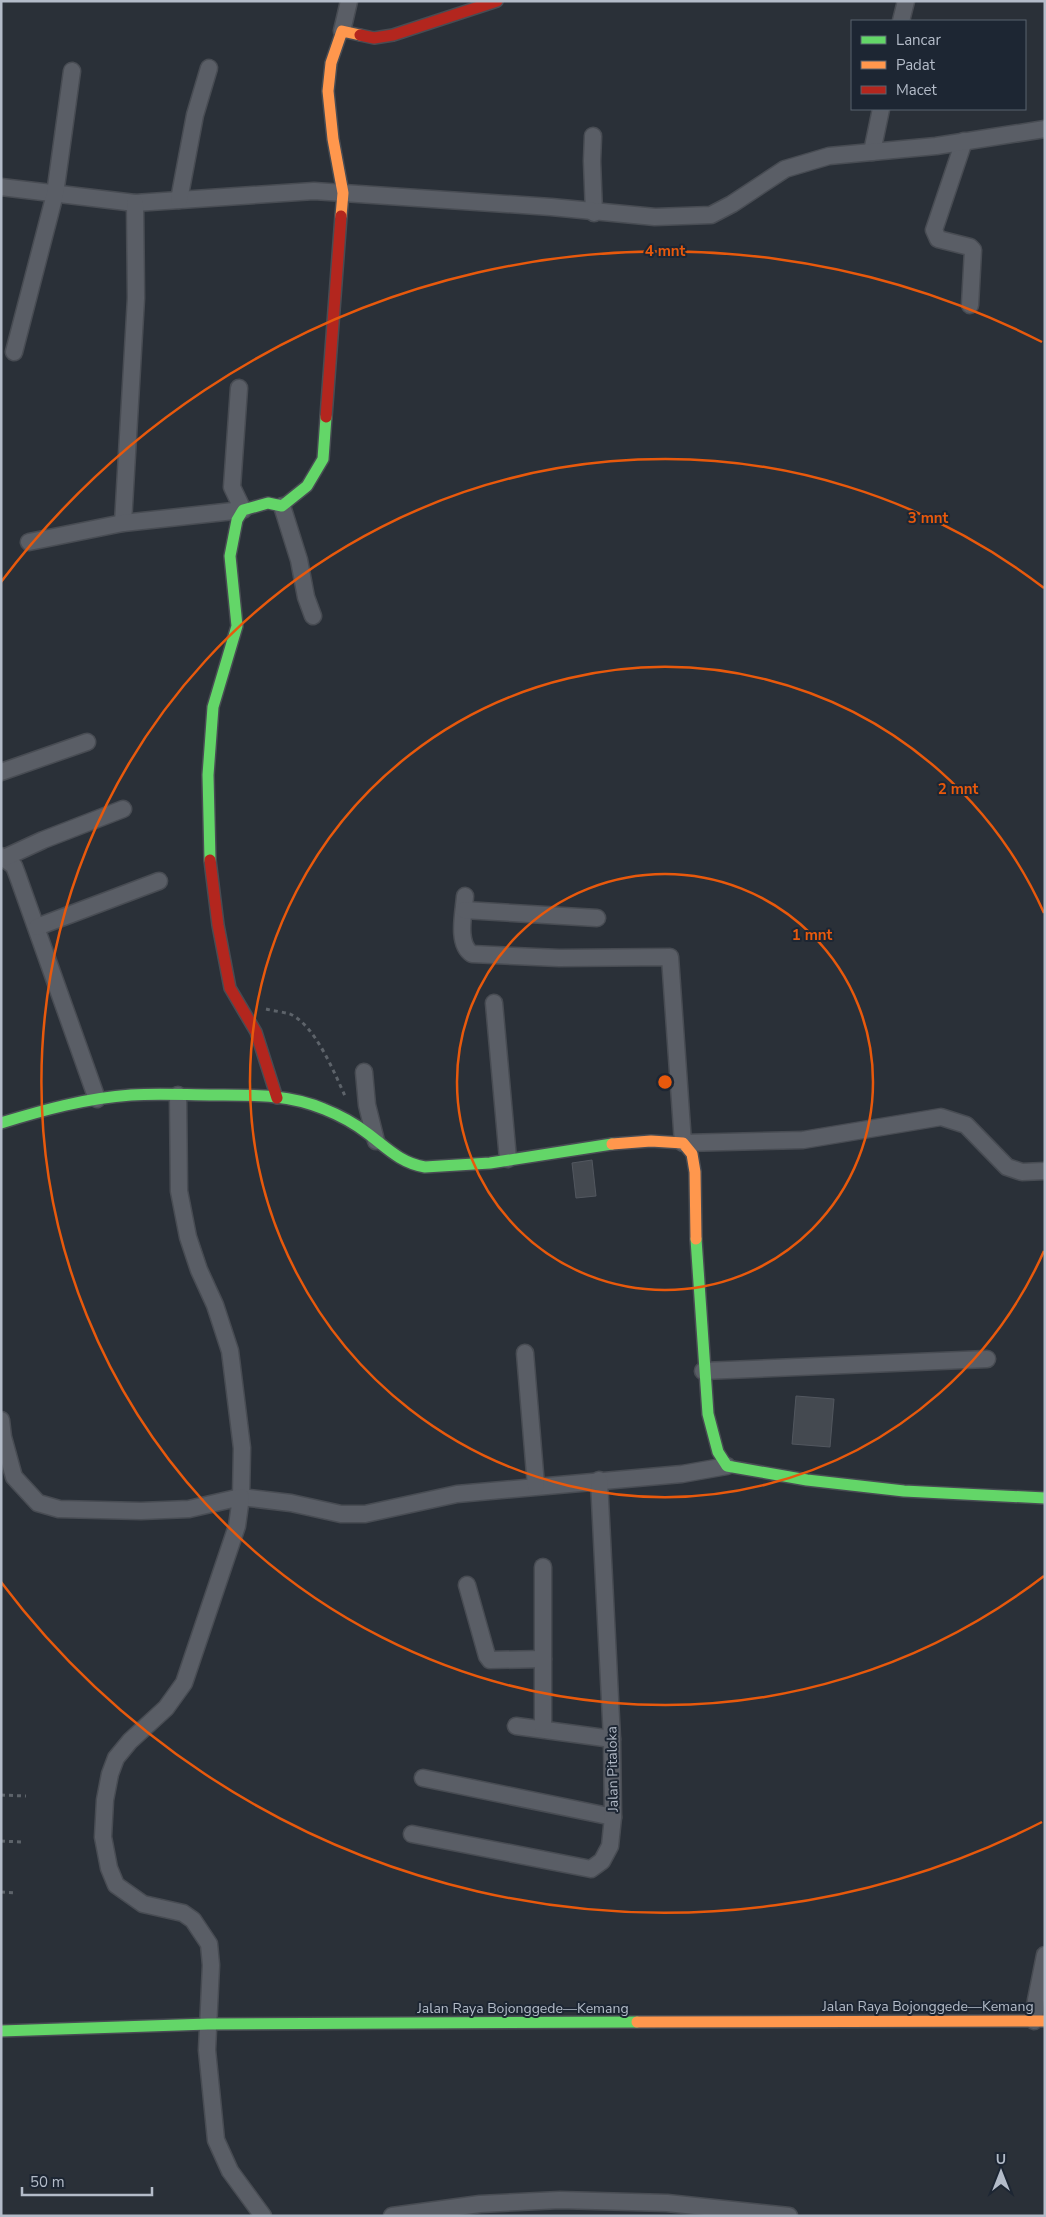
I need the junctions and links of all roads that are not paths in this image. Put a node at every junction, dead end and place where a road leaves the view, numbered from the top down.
1 (349, 1) edge
2 (497, 1) edge
3 (906, 1) edge
4 (901, 20) edge
5 (342, 31) junction
6 (209, 68) dead end
7 (72, 70) dead end
8 (881, 110) edge
9 (1045, 129) edge
10 (593, 136) dead end
11 (964, 142) junction
12 (872, 152) junction
13 (1, 187) edge
14 (343, 193) junction
15 (55, 194) junction
16 (179, 200) junction
17 (135, 203) junction
18 (594, 213) junction
19 (970, 306) dead end
20 (14, 352) dead end
21 (239, 388) dead end
22 (282, 506) junction
23 (243, 510) junction
24 (123, 523) junction
25 (29, 542) dead end
26 (312, 616) dead end
27 (86, 742) dead end
28 (1, 772) edge
29 (123, 809) dead end
30 (3, 857) edge
31 (160, 881) dead end
32 (597, 918) dead end
33 (37, 927) junction
34 (494, 1004) dead end
35 (364, 1072) dead end
36 (178, 1095) junction
37 (277, 1098) junction
38 (97, 1099) junction
39 (1, 1123) edge
40 (377, 1143) junction
41 (683, 1143) junction
42 (508, 1159) junction
43 (1045, 1171) edge
44 (525, 1353) dead end
45 (987, 1359) dead end
46 (703, 1371) junction
47 (1, 1420) edge
48 (727, 1466) junction
49 (599, 1480) junction
50 (536, 1486) junction
51 (241, 1497) junction
52 (1045, 1498) edge
53 (543, 1566) dead end
54 (467, 1585) dead end
55 (543, 1659) junction
56 (516, 1726) dead end
57 (543, 1729) junction
58 (612, 1738) junction
59 (422, 1778) dead end
60 (613, 1818) junction
61 (412, 1834) dead end
62 (1045, 1955) edge
63 (1040, 2021) edge
64 (208, 2024) junction
65 (1, 2031) edge
66 (264, 2216) edge
67 (392, 2216) edge
68 (789, 2216) edge

1 - 5 street
2 - 5 main road
3 - 4 street
5 - 14 main road
6 - 16 street
7 - 15 street
8 - 12 street
9 - 11 street
10 - 18 street
11 - 12 street
11 - 19 street
12 - 18 street
13 - 15 street
14 - 16 street
14 - 18 street
14 - 22 main road
15 - 17 street
15 - 20 street
16 - 17 street
17 - 24 street
21 - 23 street
22 - 23 main road
22 - 26 street
23 - 24 street
23 - 37 main road
24 - 25 street
27 - 28 street
29 - 30 street
30 - 33 street
31 - 33 street
32 - 41 street
33 - 38 street
34 - 42 street
35 - 40 street
36 - 37 main road
36 - 38 main road
36 - 51 street
37 - 40 main road
38 - 39 main road
40 - 42 main road
41 - 42 main road
41 - 43 street
41 - 46 main road
44 - 50 street
45 - 46 street
46 - 48 main road
47 - 51 street
48 - 49 street
48 - 52 main road
49 - 50 street
49 - 58 street, Jalan Pitaloka
50 - 51 street
51 - 64 street
53 - 55 street
54 - 55 street
55 - 57 street
56 - 57 street
57 - 58 street
58 - 60 street, Jalan Pitaloka
59 - 60 street
60 - 61 street, Jalan Pitaloka
62 - 63 street
63 - 64 main road, Jalan Raya Bojonggede—Kemang
64 - 65 main road, Jalan Raya Bojonggede—Kemang
64 - 66 street
67 - 68 street

